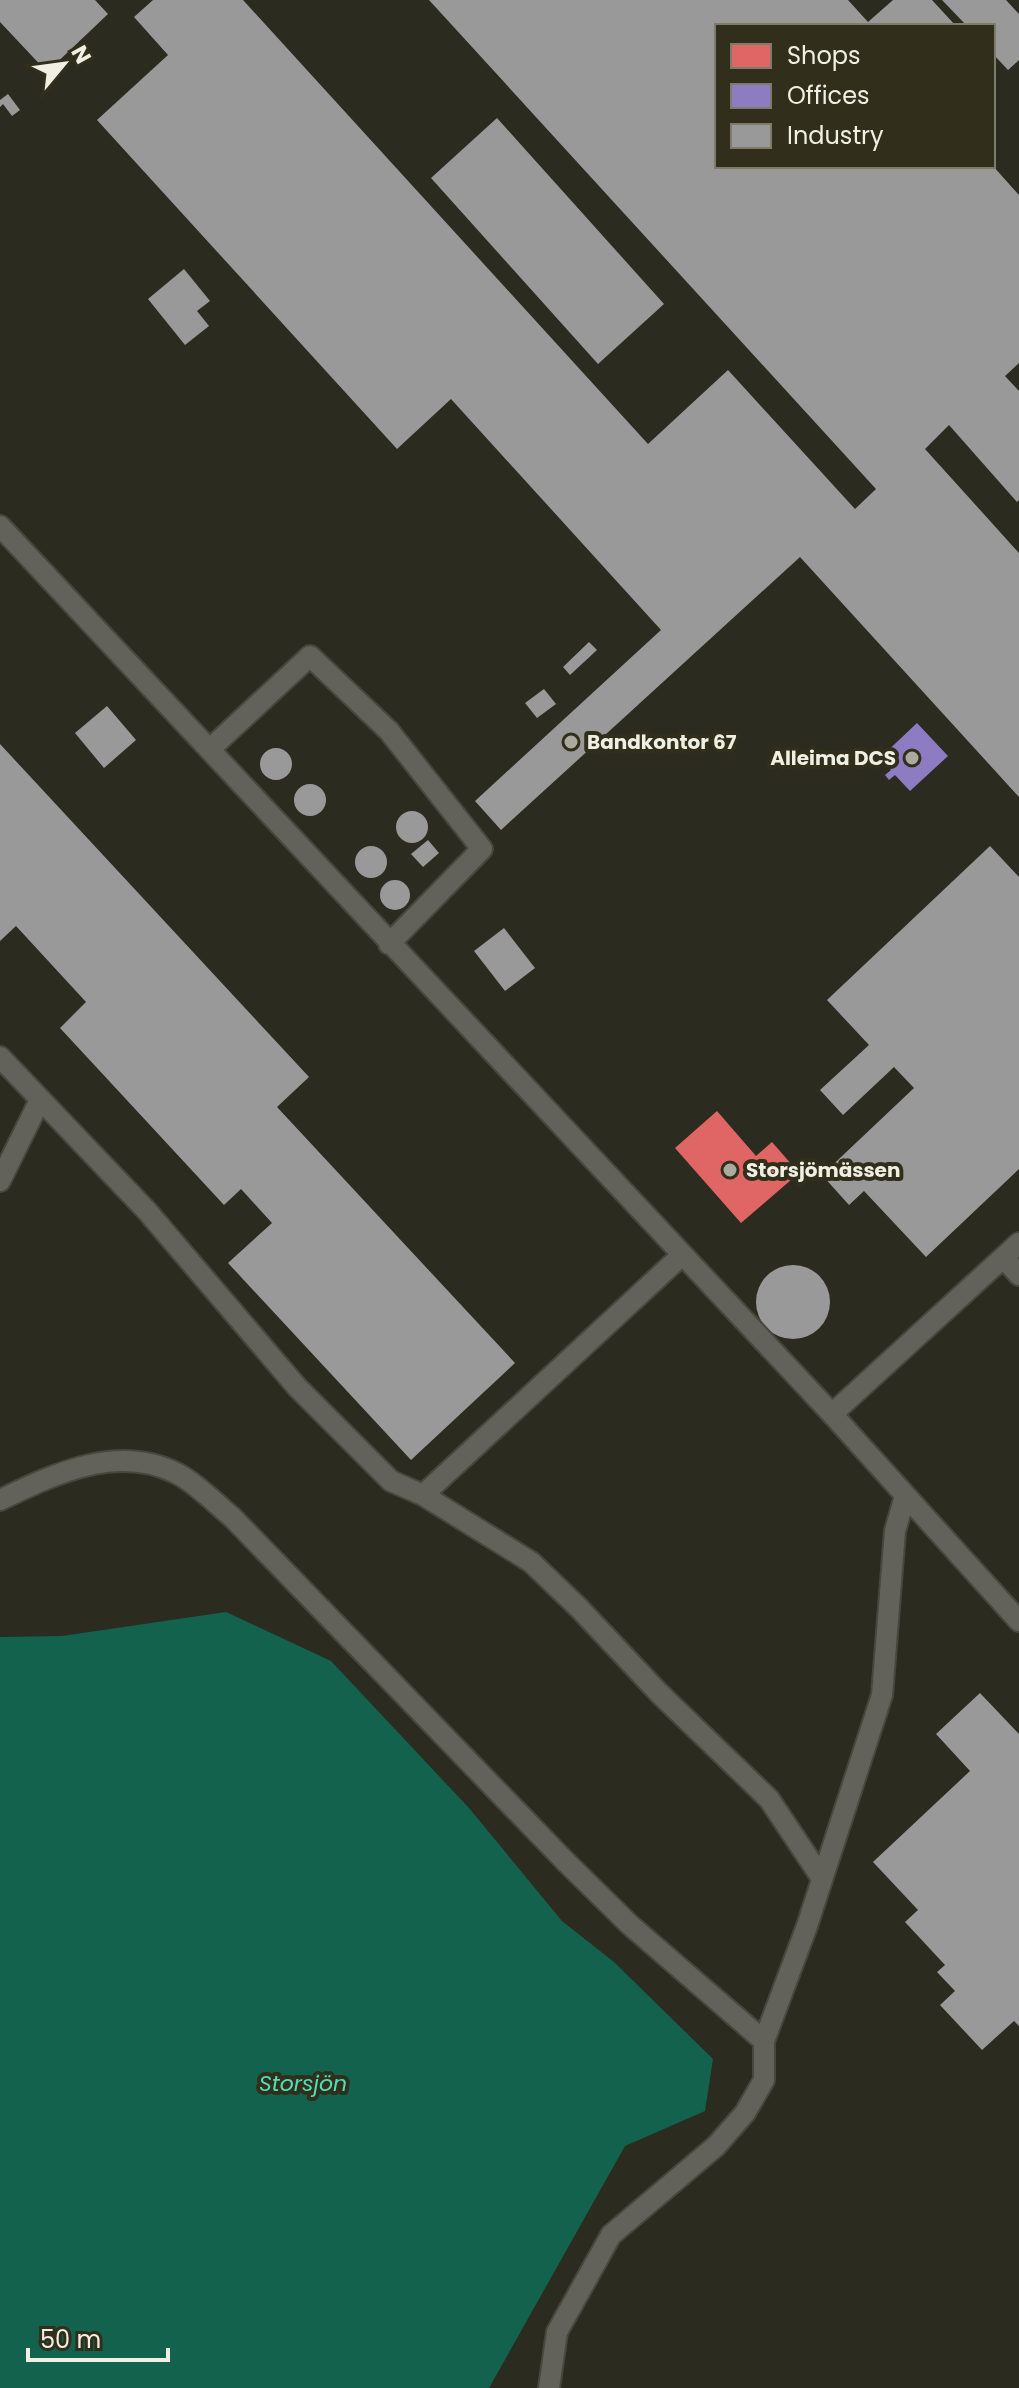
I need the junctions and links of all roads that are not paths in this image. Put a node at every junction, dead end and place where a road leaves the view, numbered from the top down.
1 (0, 526) edge
2 (210, 749) junction
3 (389, 944) junction
4 (0, 1057) edge
5 (40, 1100) junction
6 (0, 1181) edge
7 (1019, 1243) edge
8 (681, 1256) junction
9 (1004, 1258) junction
10 (1019, 1275) edge
11 (832, 1414) junction
12 (423, 1495) junction
13 (905, 1496) junction
14 (0, 1500) edge
15 (1019, 1621) edge
16 (821, 1877) junction
17 (764, 2041) junction
18 (549, 2388) edge

1 - 2 street
2 - 3 street
2 - 3 street
3 - 8 street
4 - 5 street
5 - 6 street
5 - 12 street
7 - 9 street
8 - 11 street
8 - 12 street
9 - 10 street
9 - 11 street
11 - 13 street
12 - 16 street
13 - 15 street
13 - 16 street
14 - 17 street
16 - 17 street
17 - 18 street

